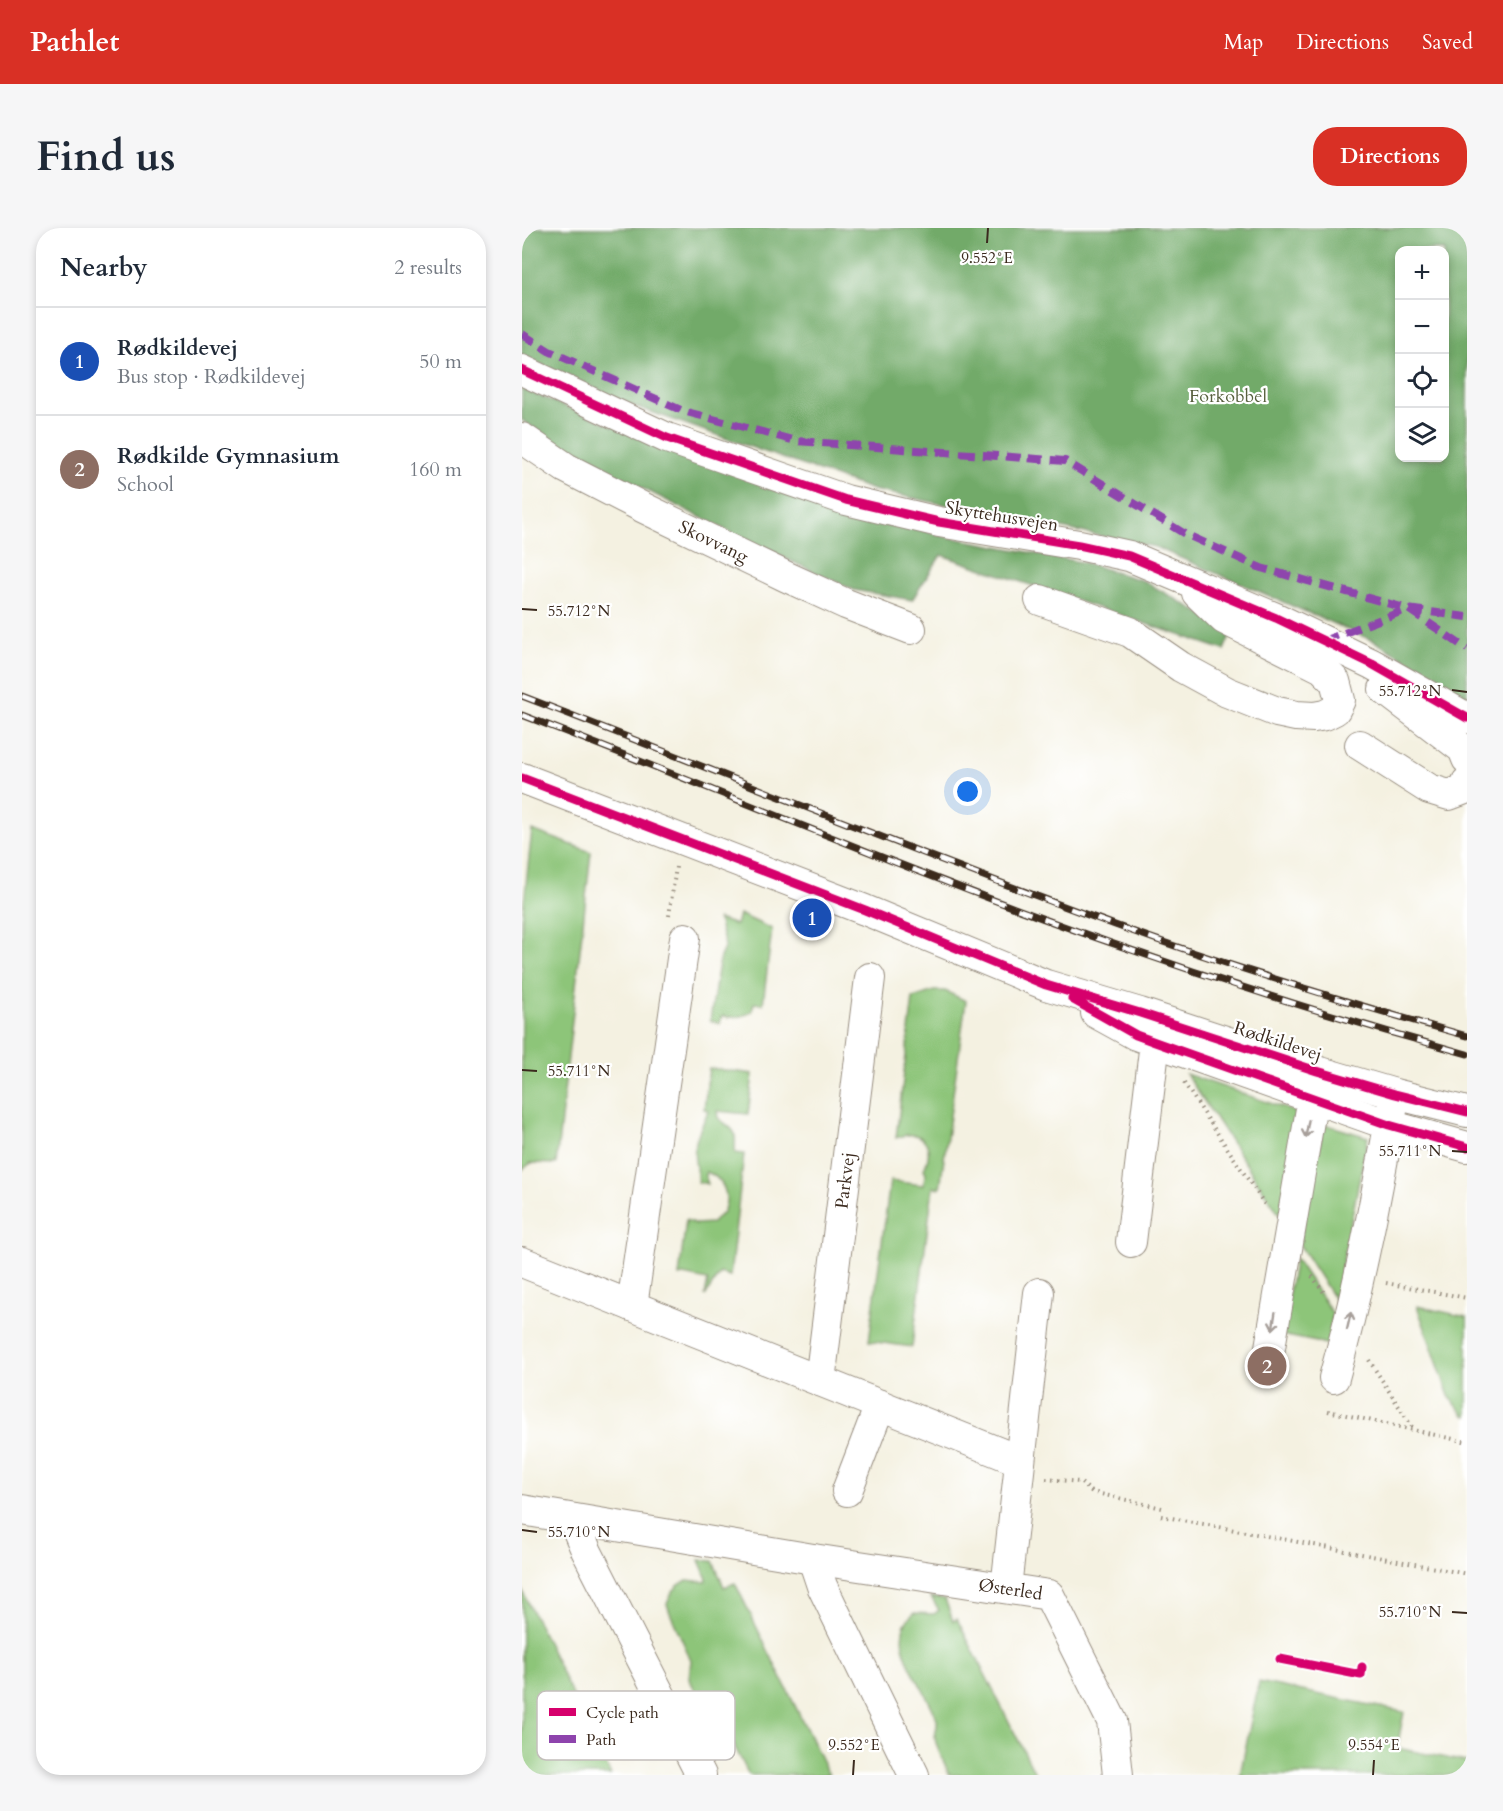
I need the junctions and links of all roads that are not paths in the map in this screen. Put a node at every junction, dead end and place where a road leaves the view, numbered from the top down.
1 (522, 370) edge
2 (522, 438) edge
3 (1184, 580) junction
4 (1040, 600) dead end
5 (911, 629) dead end
6 (1372, 664) junction
7 (1467, 718) edge
8 (1360, 745) dead end
9 (1467, 759) edge
10 (522, 778) edge
11 (1467, 782) edge
12 (685, 938) road end
13 (870, 978) dead end
14 (1046, 985) junction
15 (1155, 1042) junction
16 (1315, 1085) junction
17 (1395, 1094) junction
18 (1467, 1112) edge
19 (1389, 1125) junction
20 (1467, 1147) edge
21 (1131, 1242) dead end
22 (522, 1262) edge
23 (1039, 1293) dead end
24 (633, 1306) junction
25 (1267, 1365) dead end
26 (1334, 1378) dead end
27 (820, 1381) junction
28 (880, 1405) junction
29 (1019, 1468) junction
30 (847, 1491) dead end
31 (522, 1510) edge
32 (573, 1520) junction
33 (813, 1559) junction
34 (1006, 1588) junction
35 (658, 1691) edge
36 (693, 1760) edge
37 (701, 1775) edge
38 (914, 1775) edge
39 (1118, 1775) edge

1 - 3 street, Skyttehusvejen
2 - 5 street, Skovvang
3 - 4 street, Skyttehusvejen
3 - 6 street, Skyttehusvejen
6 - 7 street, Skyttehusvejen
6 - 9 street
8 - 11 street
10 - 14 street, Rødkildevej
12 - 24 street
13 - 27 street, Parkvej
14 - 15 street, Rødkildevej
14 - 16 street, Rødkildevej
15 - 16 street, Rødkildevej
15 - 21 street
16 - 17 street, Rødkildevej
16 - 19 street, Rødkildevej
16 -> 25 street
17 - 18 street, Rødkildevej
17 - 19 street
19 - 20 street, Rødkildevej
26 -> 19 street
22 - 24 street
23 - 29 street
24 - 27 street
27 - 28 street
28 - 29 street
28 - 30 street
29 - 34 street
31 - 32 street, Østerled
32 - 33 street, Østerled
32 - 35 street
33 - 34 street, Østerled
33 - 38 street
34 - 39 street, Østerled
36 - 37 street

